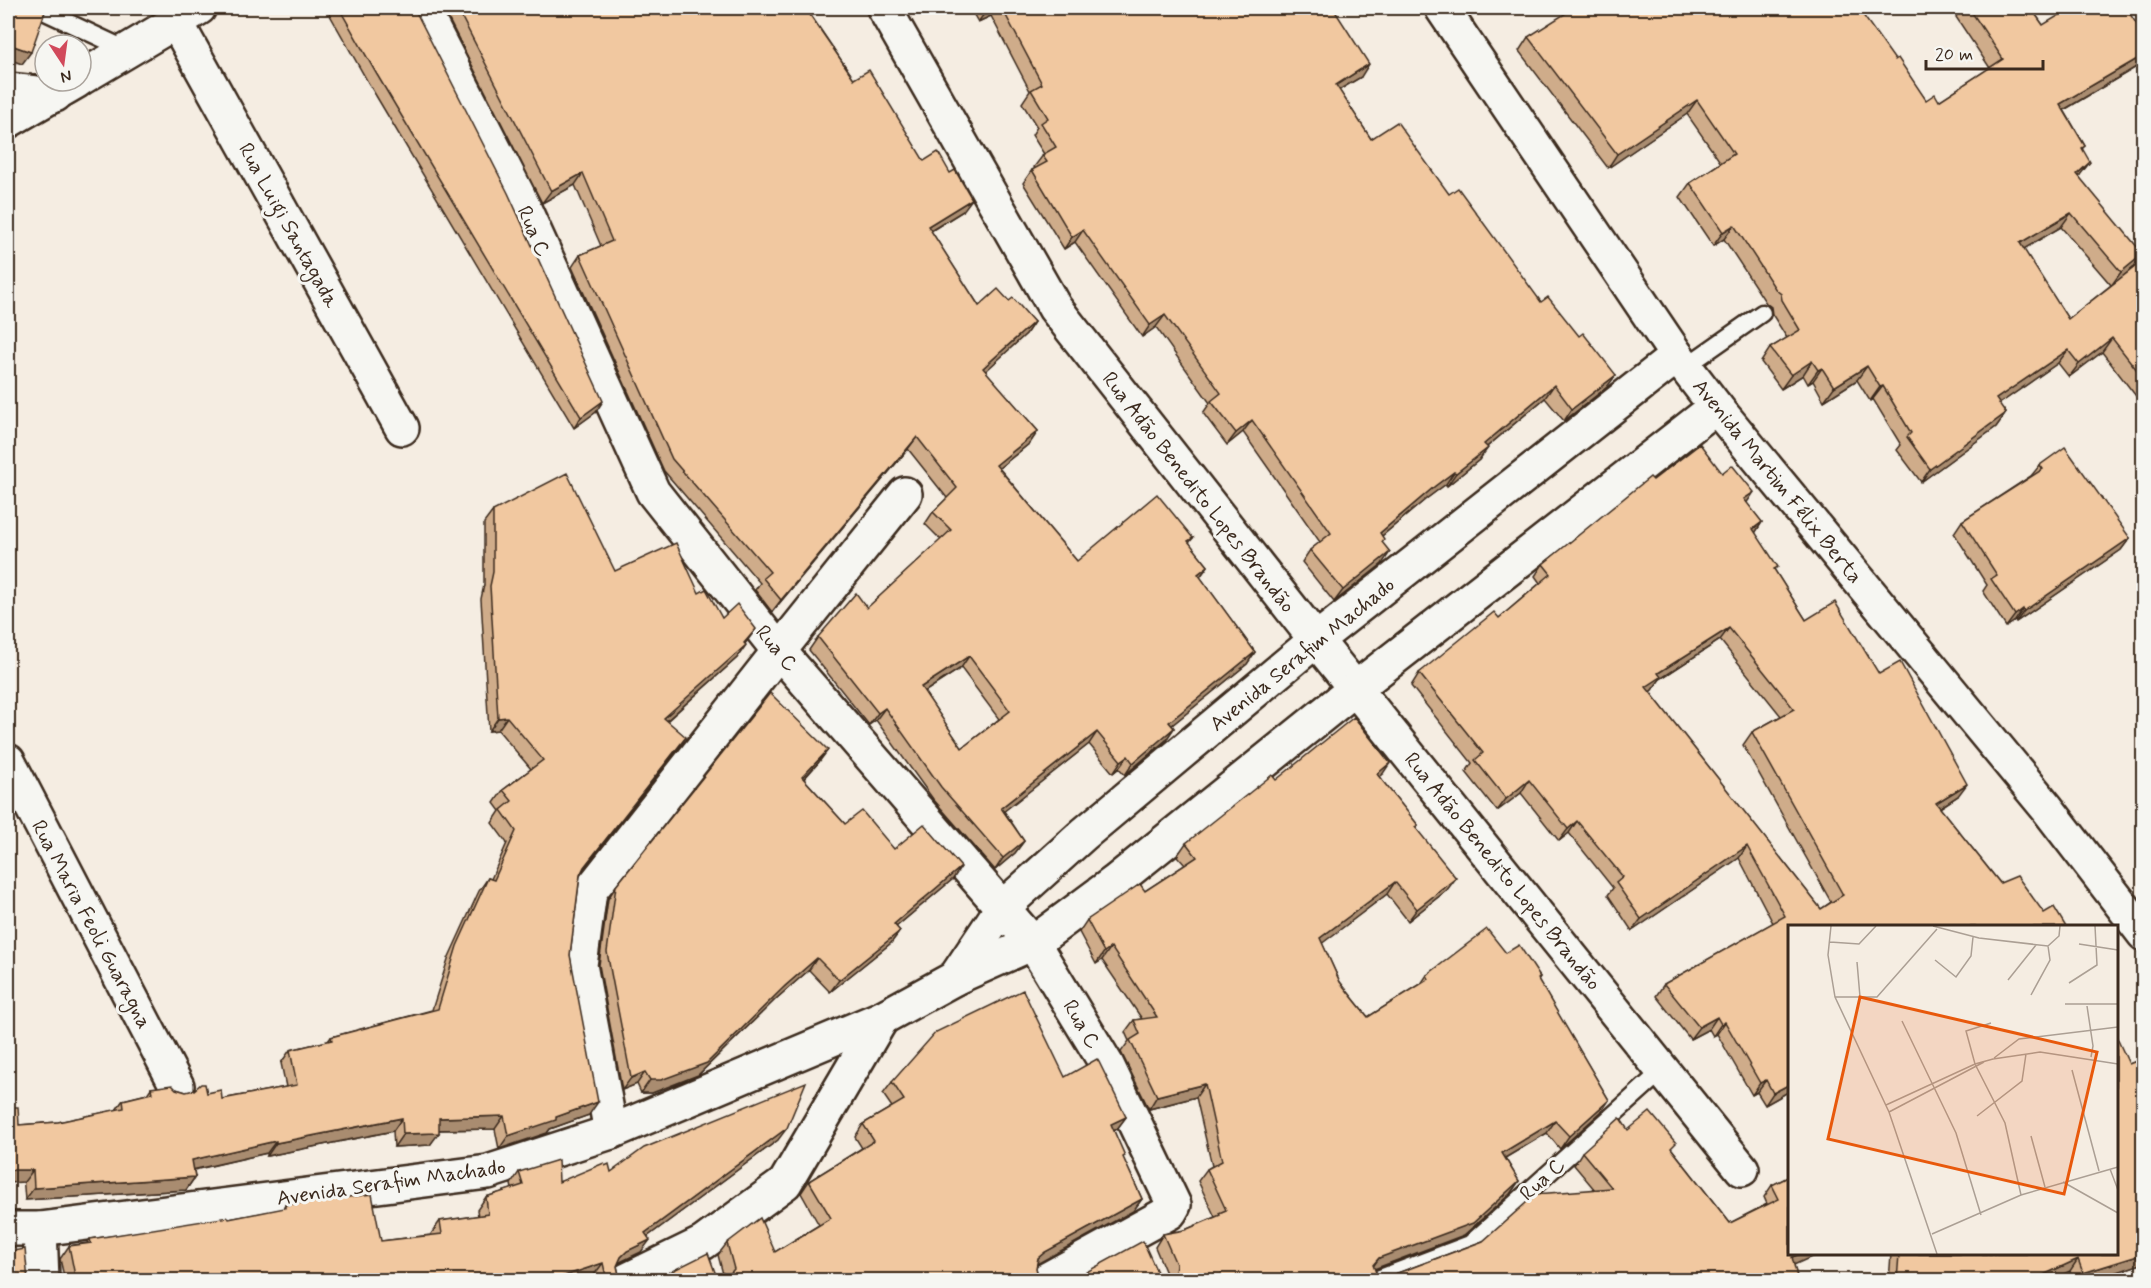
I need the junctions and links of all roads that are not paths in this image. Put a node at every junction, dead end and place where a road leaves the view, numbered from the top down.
1 (37, 8) edge
2 (422, 8) edge
3 (884, 8) edge
4 (1442, 8) edge
5 (188, 15) edge
6 (127, 50) junction
7 (93, 71) edge
8 (33, 88) edge
9 (8, 90) edge
10 (57, 93) edge
11 (8, 121) edge
12 (1762, 313) dead end
13 (1681, 362) junction
14 (1716, 407) junction
15 (402, 428) dead end
16 (905, 494) dead end
17 (1316, 640) junction
18 (778, 651) junction
19 (1356, 688) junction
20 (8, 761) edge
21 (1002, 908) junction
22 (2144, 934) edge
23 (1033, 943) junction
24 (955, 978) junction
25 (882, 1018) junction
26 (1663, 1070) junction
27 (177, 1086) edge
28 (611, 1132) junction
29 (1742, 1169) dead end
30 (8, 1229) edge
31 (40, 1229) junction
32 (42, 1281) edge
33 (627, 1281) edge
34 (1046, 1281) edge
35 (1375, 1281) edge

1 - 6 lane
2 - 18 street, Rua C
3 - 17 street, Rua Adão Benedito Lopes Brandão
4 - 13 street, Avenida Martim Félix Berta
5 - 6 street
5 - 15 street, Rua Luigi Santagada
6 - 7 street
8 - 9 street
10 - 11 street
12 - 13 lane
13 - 14 street, Avenida Martim Félix Berta
13 - 17 street, Avenida Serafim Machado
14 - 19 street, Avenida Serafim Machado
14 - 22 street, Avenida Martim Félix Berta
16 - 18 street
17 - 19 street, Rua Adão Benedito Lopes Brandão
17 - 21 street, Avenida Serafim Machado
18 - 21 street, Rua C
18 - 28 street
19 - 23 street, Avenida Serafim Machado
19 - 26 street, Rua Adão Benedito Lopes Brandão
20 - 27 street, Rua Maria Feoli Guaragna
21 - 23 street, Rua C
21 - 24 street, Avenida Serafim Machado
23 - 24 street, Avenida Serafim Machado
23 - 34 street, Rua C
24 - 25 street, Avenida Serafim Machado
25 - 28 street, Avenida Serafim Machado
25 - 33 street
26 - 29 street, Rua Adão Benedito Lopes Brandão
26 - 35 lane, Rua C
28 - 31 street, Avenida Serafim Machado
30 - 31 street, Avenida Serafim Machado
31 - 32 street

